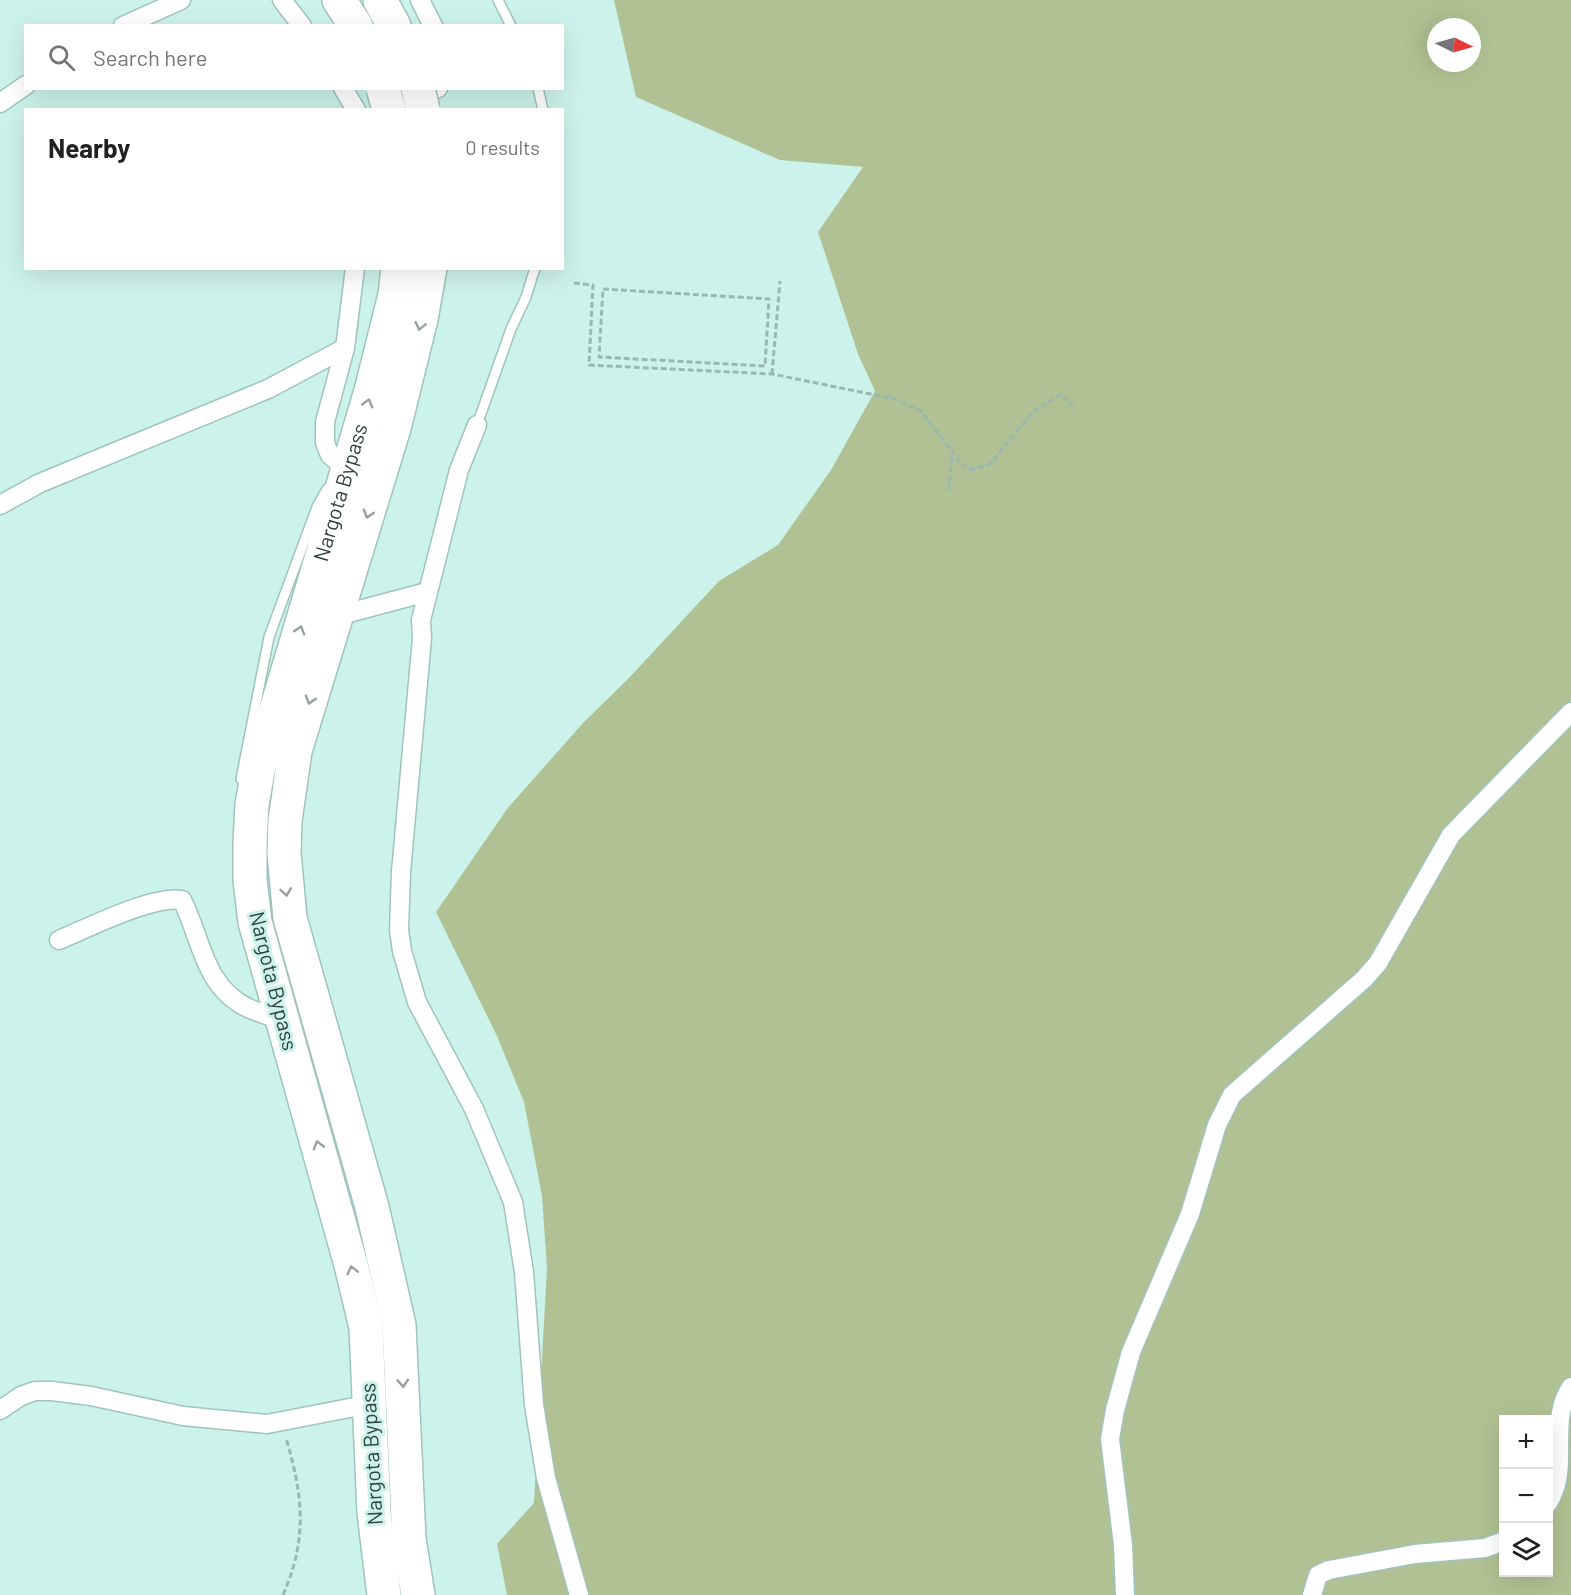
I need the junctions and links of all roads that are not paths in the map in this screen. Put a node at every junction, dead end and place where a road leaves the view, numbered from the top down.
1 (181, 0) edge
2 (282, 0) edge
3 (339, 0) edge
4 (380, 0) edge
5 (420, 0) edge
6 (498, 0) edge
7 (127, 24) edge
8 (300, 24) edge
9 (355, 24) edge
10 (393, 24) edge
11 (432, 24) edge
12 (510, 24) edge
13 (24, 86) edge
14 (344, 90) edge
15 (383, 90) edge
16 (418, 90) edge
17 (432, 90) edge
18 (538, 90) edge
19 (0, 103) edge
20 (355, 108) edge
21 (379, 108) edge
22 (388, 108) edge
23 (423, 108) edge
24 (543, 108) edge
25 (355, 270) edge
26 (398, 270) edge
27 (430, 270) edge
28 (533, 270) edge
29 (345, 348) junction
30 (477, 425) joint
31 (348, 473) junction
32 (0, 505) edge
33 (427, 592) junction
34 (337, 616) junction
35 (1571, 712) edge
36 (240, 784) dead end
37 (239, 849) dead end
38 (250, 880) junction
39 (59, 940) dead end
40 (283, 1021) junction
41 (1571, 1387) edge
42 (370, 1404) junction
43 (0, 1410) edge
44 (1553, 1494) edge
45 (409, 1539) junction
46 (1499, 1543) edge
47 (384, 1595) edge
48 (418, 1595) edge
49 (433, 1595) edge
50 (579, 1595) edge
51 (1125, 1595) edge
52 (1312, 1595) edge

1 - 7 street
2 - 8 street
3 - 9 highway
4 - 10 highway
5 - 11 street
6 - 12 lane
13 - 19 street
14 - 20 street
15 - 22 highway, bridge
16 - 23 highway, bridge
17 - 21 street
18 - 24 lane
25 - 29 street
31 -> 26 highway, Nargota Bypass
27 -> 34 highway, Nargota Bypass
28 - 30 lane
29 - 31 street
29 - 32 street
30 - 33 street
31 - 36 lane
38 -> 31 highway, Nargota Bypass
33 - 34 street
33 - 50 street
34 -> 45 highway, Nargota Bypass
35 - 51 street
37 - 38 lane
38 - 40 highway, Nargota Bypass
39 - 40 street
42 -> 40 highway, Nargota Bypass
41 - 44 street
42 - 43 street
42 - 47 highway, Nargota Bypass
45 - 48 highway, Nargota Bypass
45 - 49 highway
46 - 52 street

